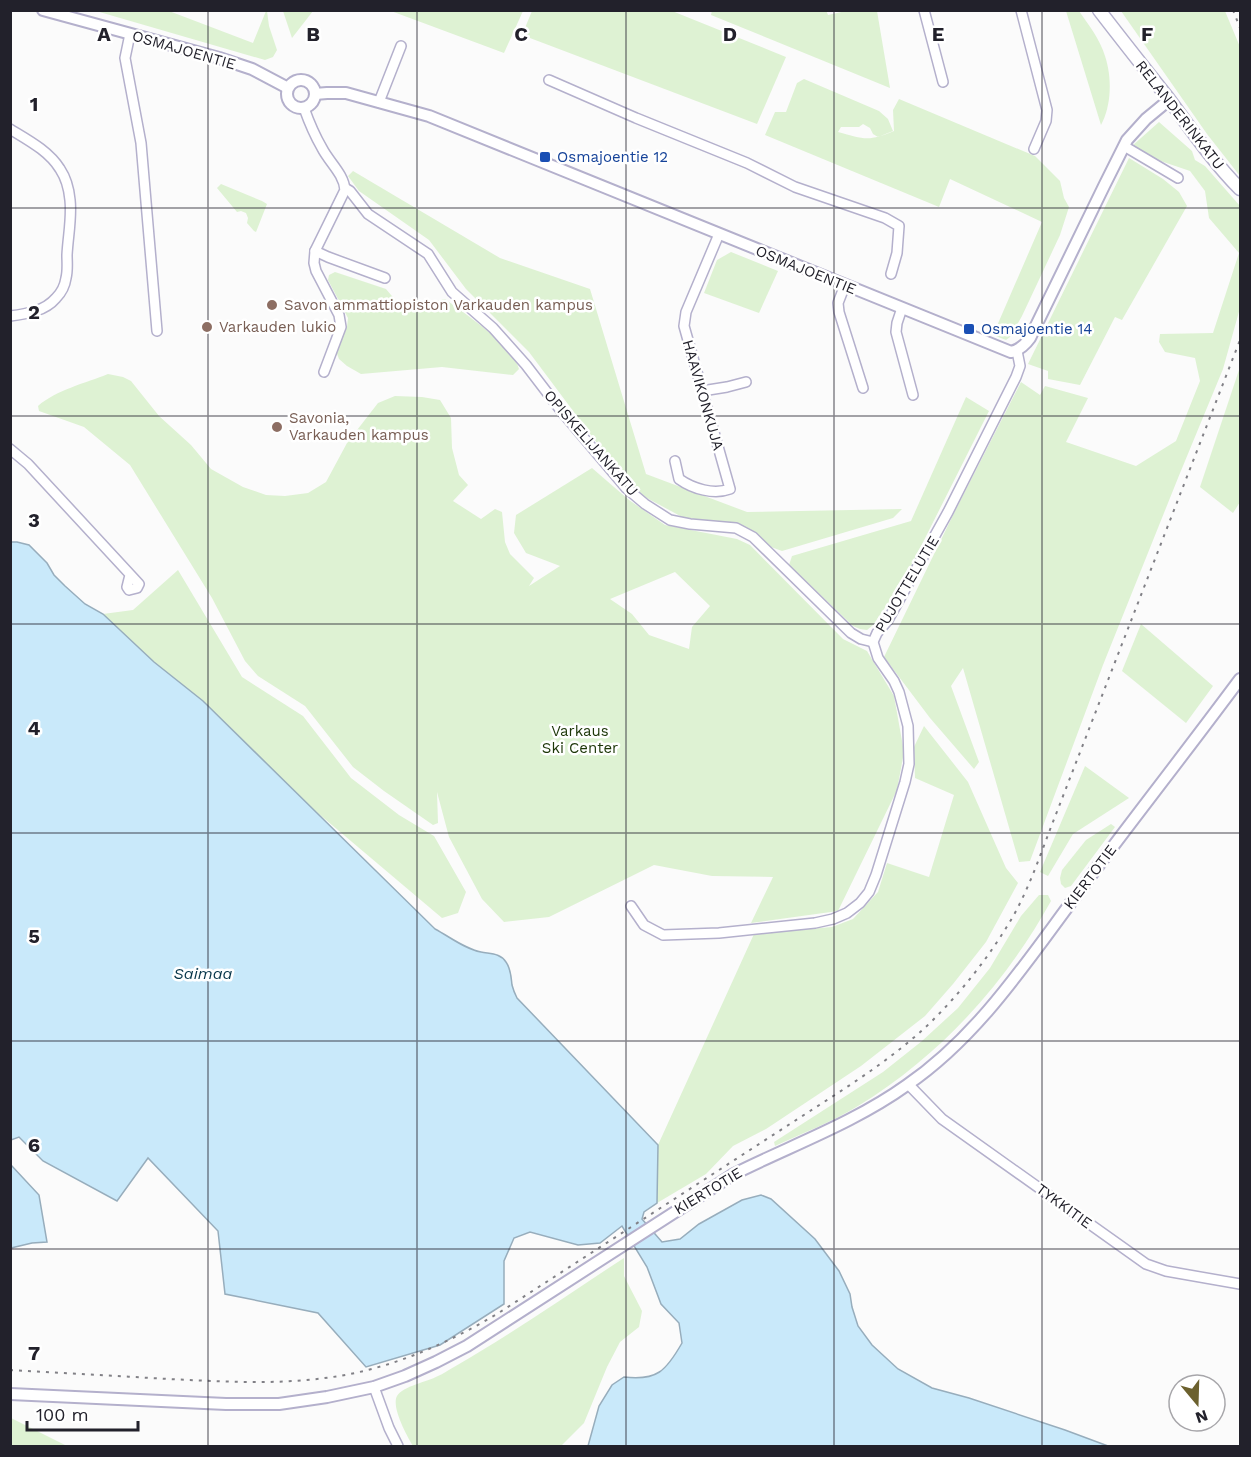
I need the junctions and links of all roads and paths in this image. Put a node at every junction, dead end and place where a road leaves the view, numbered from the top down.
1 (43, 10) edge
2 (924, 10) edge
3 (1021, 10) edge
4 (1099, 10) edge
5 (130, 34) junction
6 (401, 46) dead end
7 (549, 80) dead end
8 (943, 82) dead end
9 (288, 88) junction
10 (315, 94) junction
11 (1168, 99) junction
12 (379, 102) junction
13 (304, 108) junction
14 (10, 129) edge
15 (1124, 146) junction
16 (1034, 148) dead end
17 (1178, 178) dead end
18 (345, 188) junction
19 (1240, 189) edge
20 (719, 234) junction
21 (315, 251) junction
22 (891, 274) dead end
23 (385, 278) dead end
24 (845, 285) junction
25 (902, 308) junction
26 (10, 316) edge
27 (157, 331) dead end
28 (1017, 351) junction
29 (324, 372) dead end
30 (746, 382) dead end
31 (862, 388) dead end
32 (702, 391) junction
33 (913, 395) dead end
34 (10, 449) edge
35 (675, 461) dead end
36 (130, 575) dead end
37 (873, 642) junction
38 (1240, 679) edge
39 (631, 906) dead end
40 (909, 1085) junction
41 (1240, 1284) edge
42 (374, 1387) junction
43 (10, 1394) edge
44 (398, 1446) edge

1 - 5 street, OSMAJOENTIE
2 - 8 street
3 - 16 street
4 - 11 main road, RELANDERINKATU
5 - 9 street, OSMAJOENTIE
5 - 27 street
6 - 12 street
7 - 22 street
9 - 10 street
9 - 13 street
10 - 12 street, OSMAJOENTIE
10 - 13 street
11 - 15 street
11 - 19 main road, RELANDERINKATU
12 - 20 street, OSMAJOENTIE
13 - 18 street, OPISKELIJANKATU
14 - 26 street
15 - 17 street
15 - 28 street
18 - 21 street
18 - 37 street, OPISKELIJANKATU
20 - 24 street, OSMAJOENTIE
20 - 32 street, HAAVIKONKUJA
21 - 23 street
21 - 29 street
24 - 25 street, OSMAJOENTIE
24 - 31 street
25 - 28 street, OSMAJOENTIE
25 - 33 street
28 - 37 street, PUJOTTELUTIE
30 - 32 street
32 - 35 street, HAAVIKONKUJA
34 - 36 street
37 - 39 street, PUJOTTELUTIE
38 - 40 street, KIERTOTIE
40 - 41 street, TYKKITIE
40 - 42 street, KIERTOTIE
42 - 43 street, KIERTOTIE
42 - 44 street

